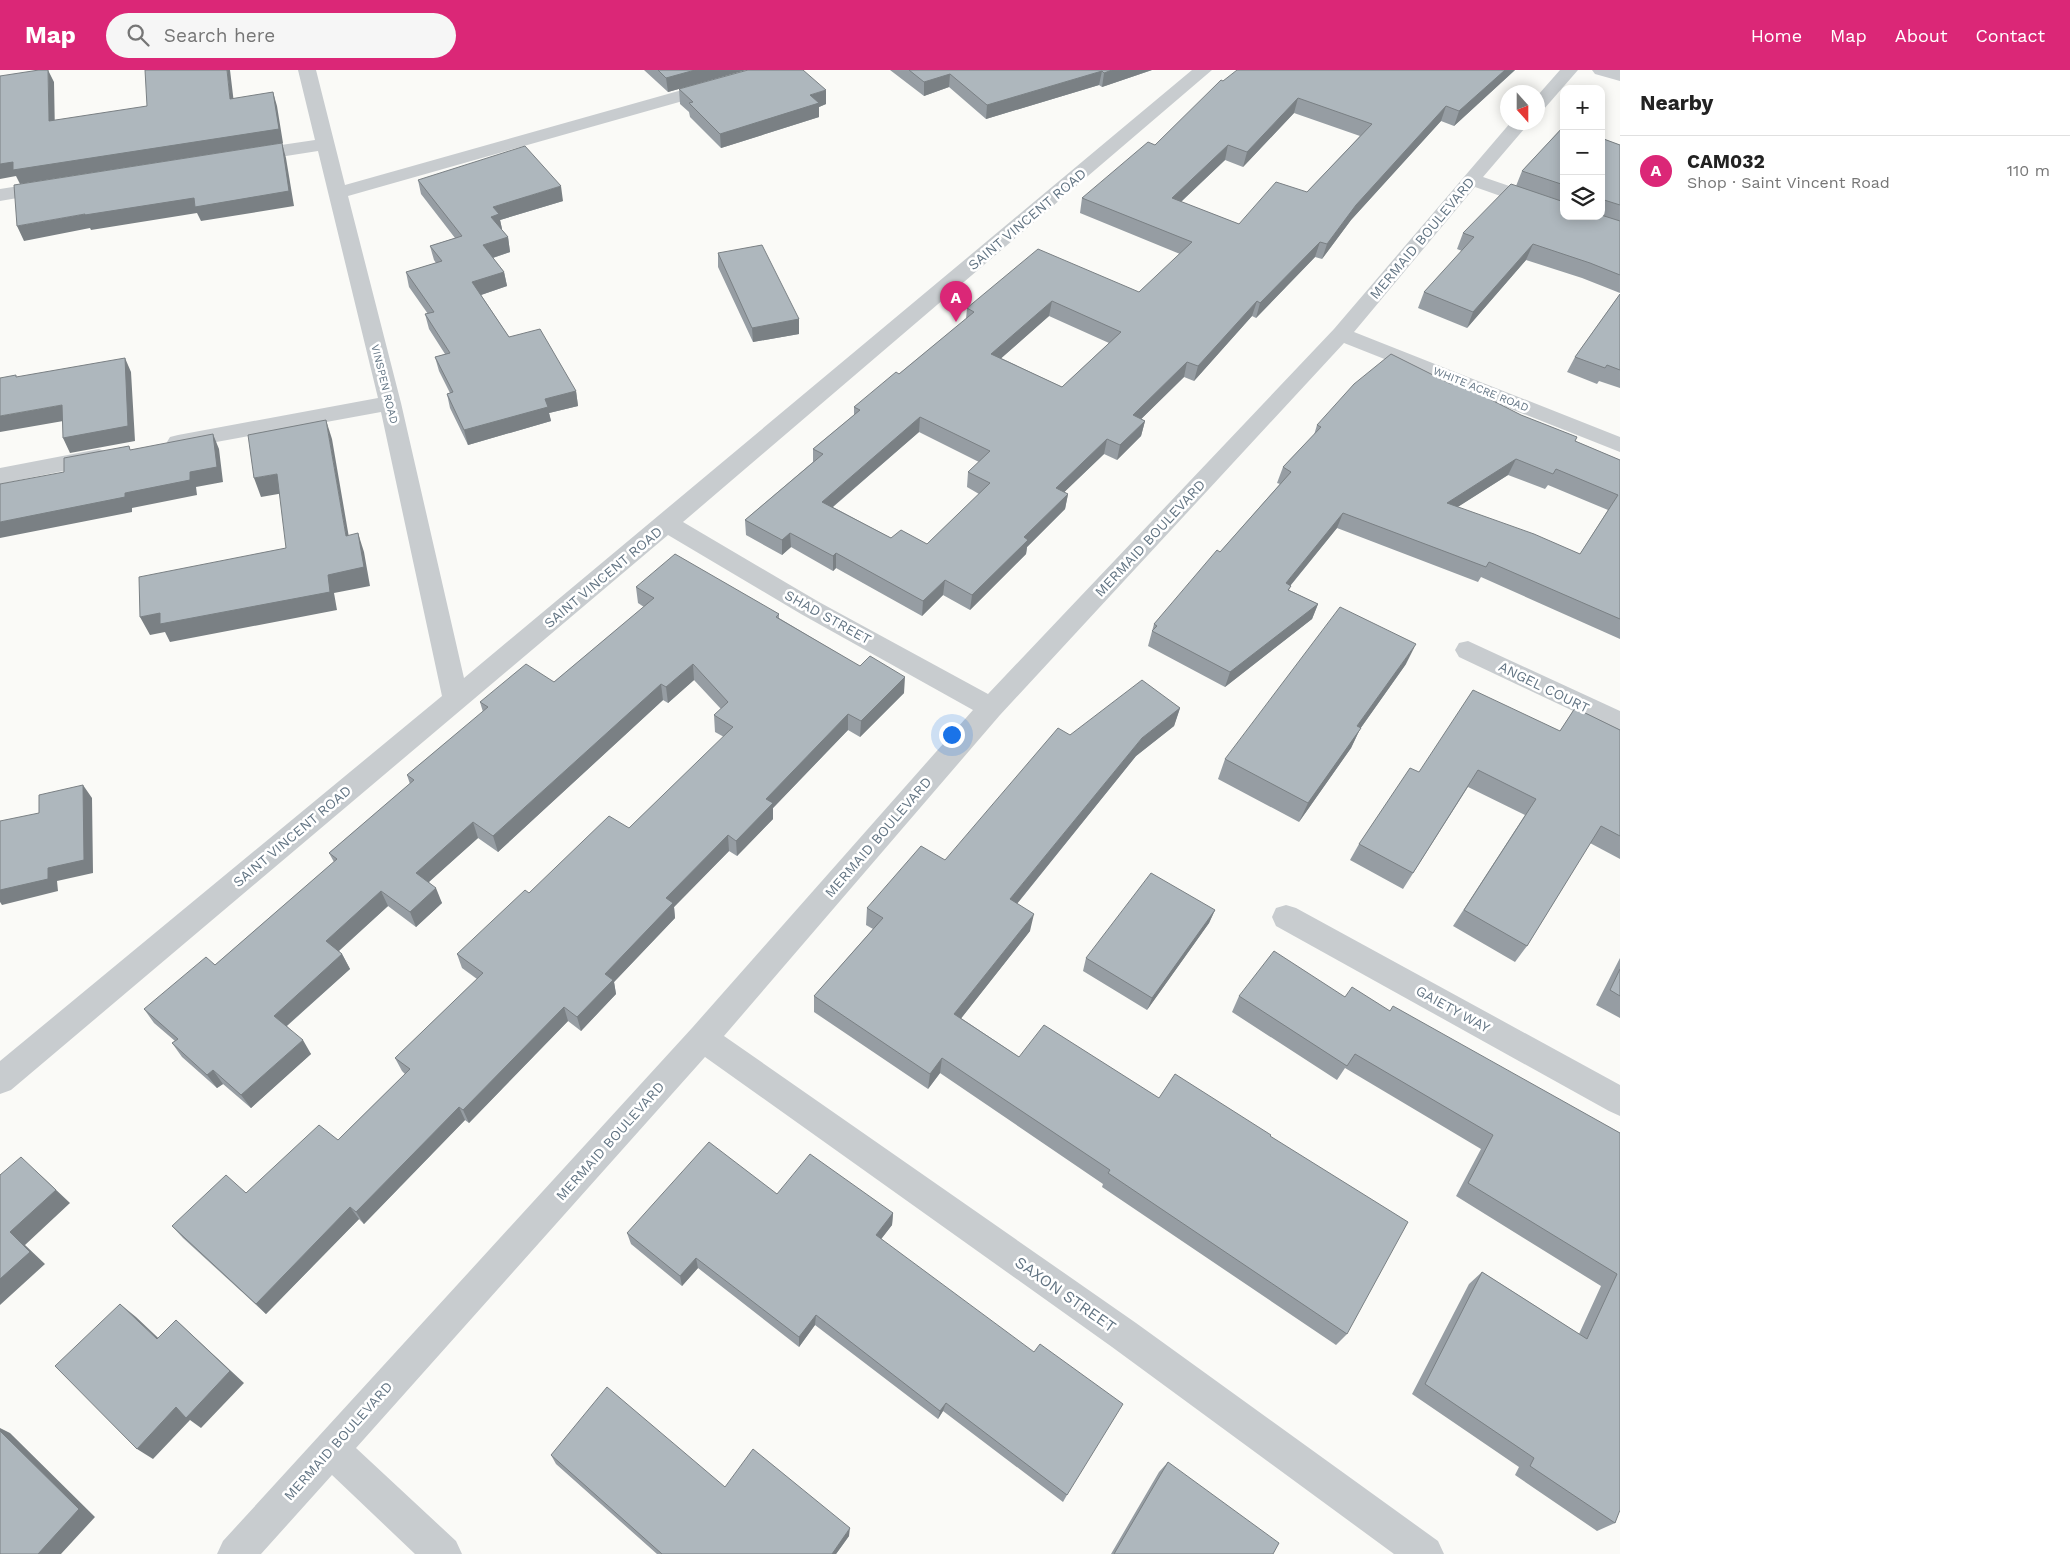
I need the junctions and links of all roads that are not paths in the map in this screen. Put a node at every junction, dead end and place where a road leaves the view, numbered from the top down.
1 (308, 70) edge
2 (772, 70) edge
3 (1203, 70) edge
4 (1569, 70) edge
5 (1601, 70) edge
6 (1620, 76) edge
7 (1545, 97) edge
8 (1515, 130) edge
9 (324, 144) junction
10 (226, 160) edge
11 (1471, 179) junction
12 (69, 184) edge
13 (337, 193) junction
14 (0, 195) edge
15 (1560, 211) edge
16 (1341, 334) junction
17 (390, 403) junction
18 (1620, 444) edge
19 (156, 446) edge
20 (117, 454) edge
21 (0, 476) edge
22 (667, 523) junction
23 (1468, 650) dead end
24 (456, 699) junction
25 (991, 708) junction
26 (1620, 723) edge
27 (1286, 917) dead end
28 (703, 1038) junction
29 (0, 1080) edge
30 (1620, 1101) edge
31 (330, 1449) junction
32 (236, 1554) edge
33 (443, 1554) edge
34 (1425, 1554) edge

1 - 9 street, VINSPEN ROAD
2 - 13 street
3 - 22 street, SAINT VINCENT ROAD
4 - 7 street
5 - 6 street
8 - 11 street, MERMAID BOULEVARD
9 - 10 street
9 - 13 street, VINSPEN ROAD
11 - 15 street
11 - 16 street, MERMAID BOULEVARD
12 - 14 street
13 - 17 street, VINSPEN ROAD
16 - 18 street, WHITE ACRE ROAD
16 - 25 street, MERMAID BOULEVARD
17 - 19 street
17 - 24 street, VINSPEN ROAD
20 - 21 street
22 - 24 street, SAINT VINCENT ROAD
22 - 25 street, SHAD STREET
23 - 26 street, ANGEL COURT
24 - 29 street, SAINT VINCENT ROAD
25 - 28 street, MERMAID BOULEVARD
27 - 30 street, GAIETY WAY
28 - 31 street, MERMAID BOULEVARD
28 - 34 street, SAXON STREET
31 - 32 street, MERMAID BOULEVARD
31 - 33 street

